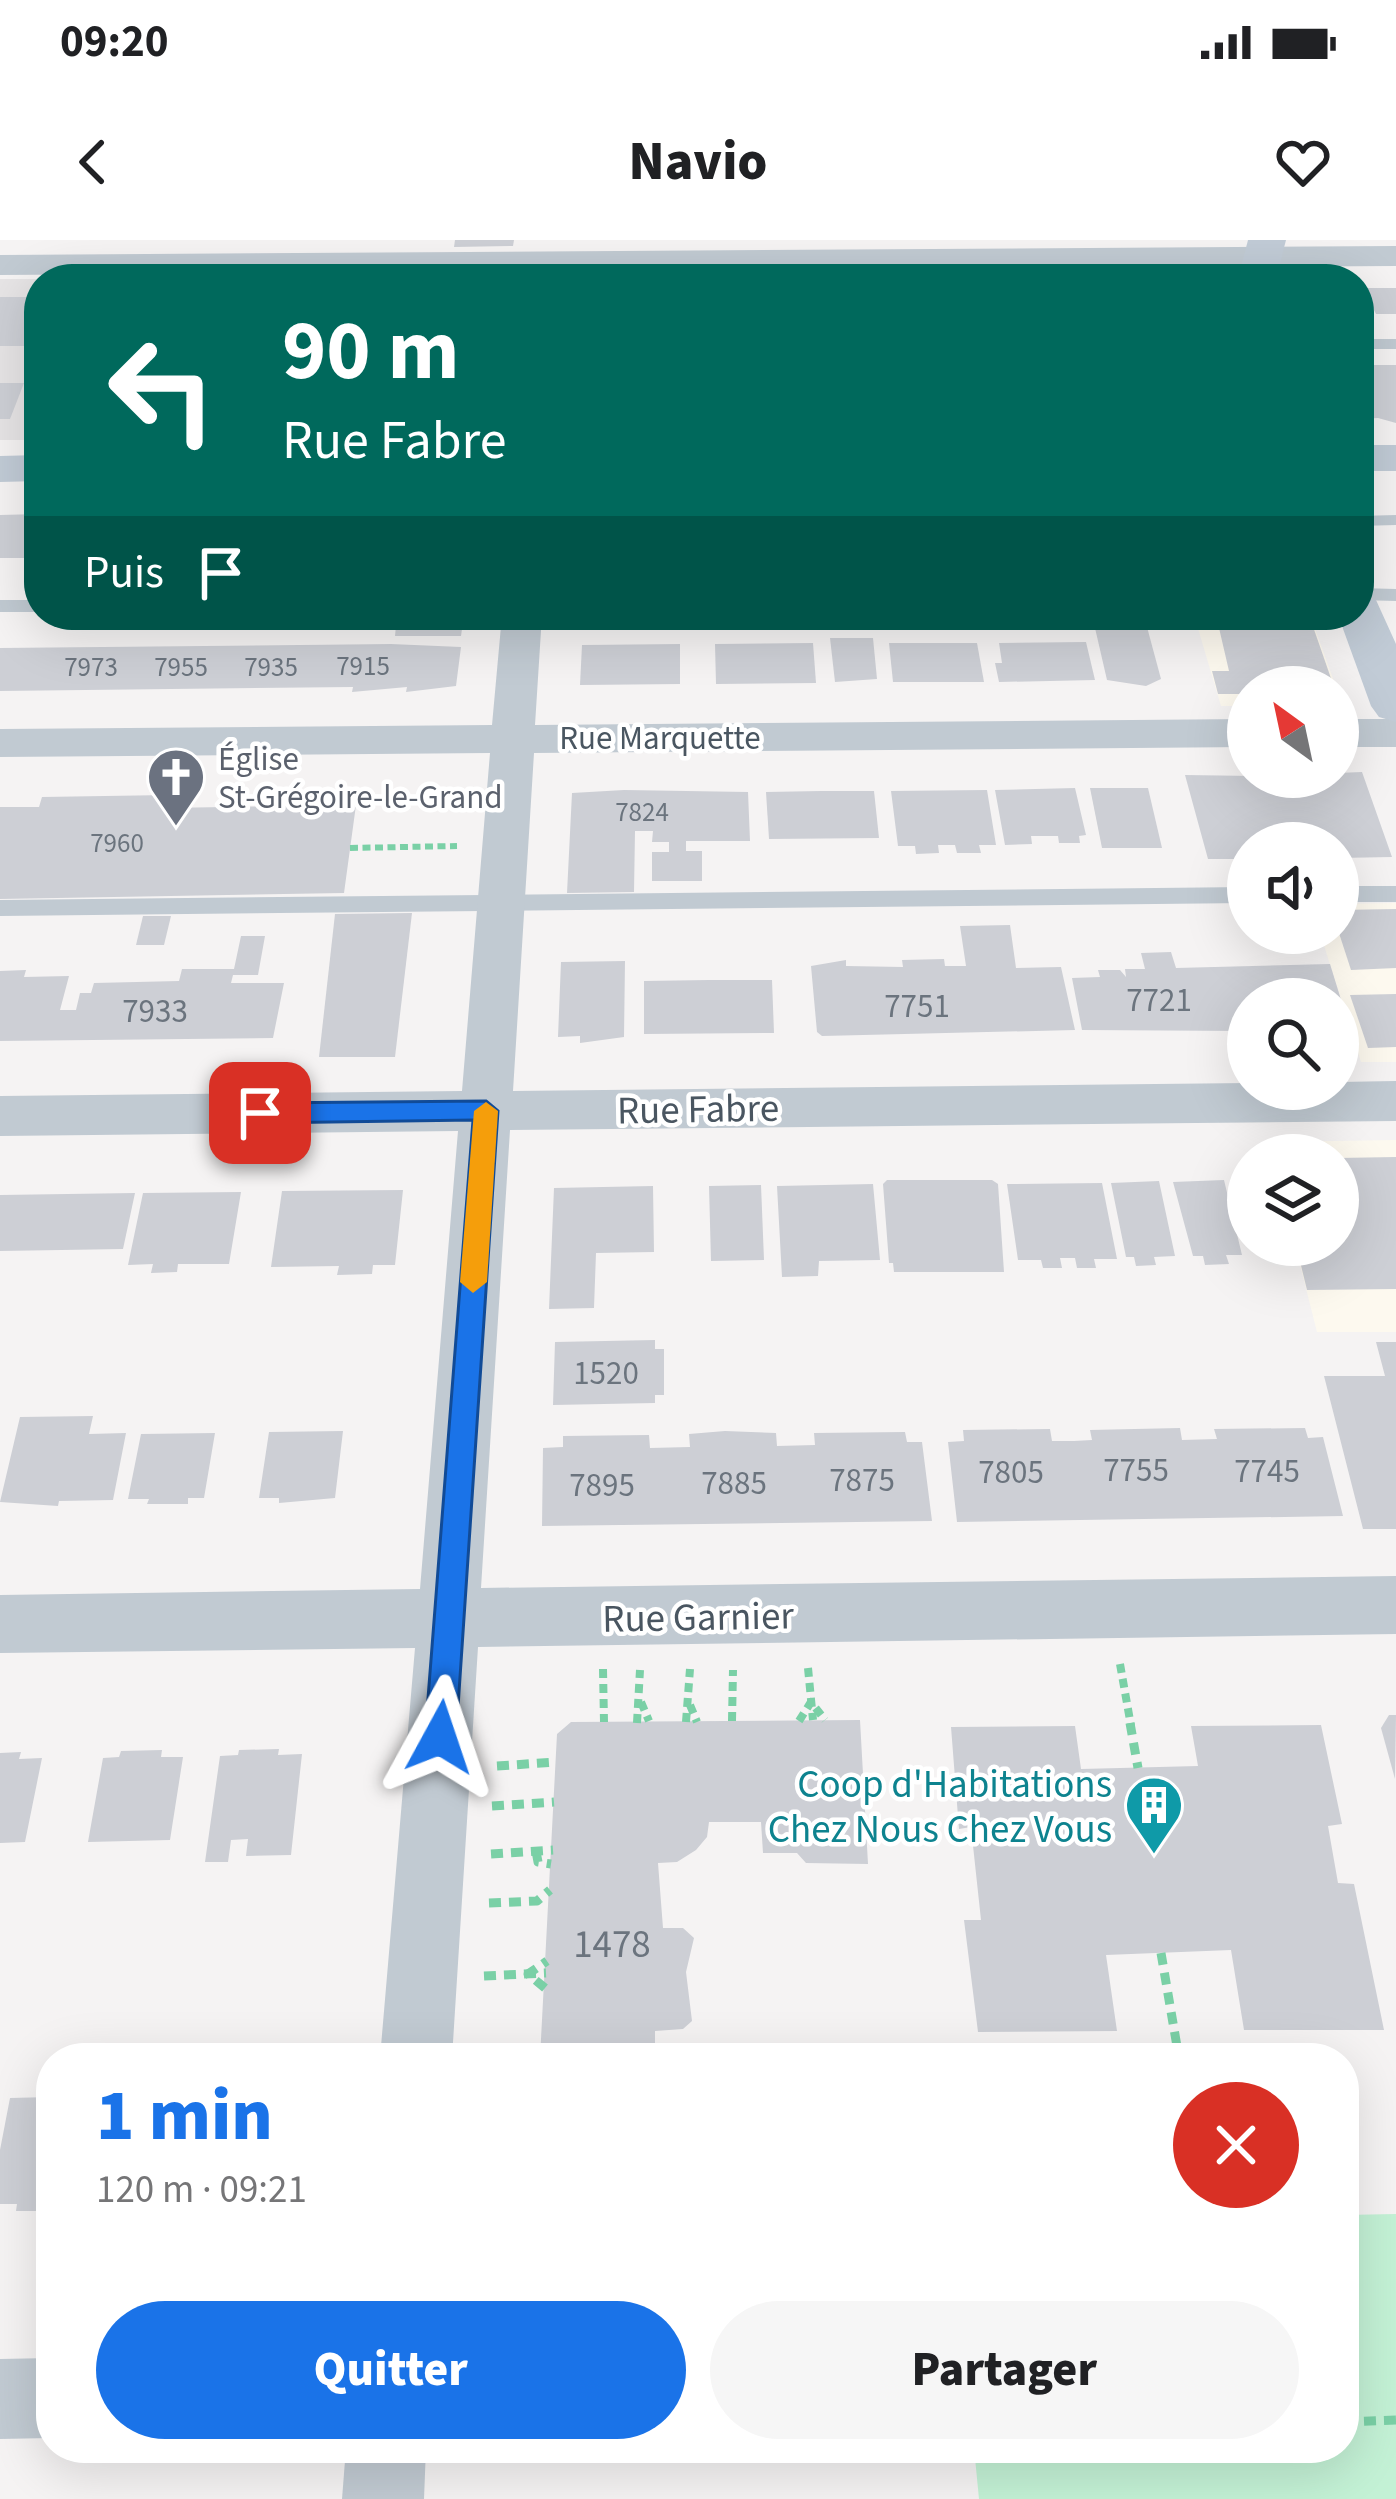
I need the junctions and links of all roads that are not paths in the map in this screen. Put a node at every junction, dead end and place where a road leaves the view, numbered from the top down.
1 (1396, 256) edge
2 (1262, 258) edge
3 (549, 261) edge
4 (220, 264) edge
5 (521, 630) edge
6 (1367, 630) edge
7 (1396, 706) edge
8 (1227, 733) edge
9 (1359, 733) edge
10 (1396, 733) edge
11 (514, 738) junction
12 (0, 743) edge
13 (1359, 894) edge
14 (1396, 894) edge
15 (1227, 896) edge
16 (500, 904) junction
17 (0, 908) edge
18 (1396, 1102) edge
19 (486, 1111) junction
20 (0, 1116) edge
21 (1396, 1605) edge
22 (450, 1619) junction
23 (0, 1624) edge
24 (417, 2043) edge
25 (36, 2398) edge
26 (0, 2399) edge
27 (385, 2463) edge
28 (383, 2499) edge

1 - 2 street
2 - 3 street
3 - 4 street
5 - 11 street
6 - 7 street
8 - 11 street, Rue Marquette
9 - 10 street
11 - 12 street, Rue Marquette
11 - 16 street
13 - 14 lane
15 - 16 lane
16 - 17 lane
16 - 19 street
18 - 19 street, Rue Fabre
19 - 20 street, Rue Fabre
19 - 22 street
21 - 22 street, Rue Garnier
22 - 23 street, Rue Garnier
22 - 24 street
25 - 26 street
27 - 28 street

